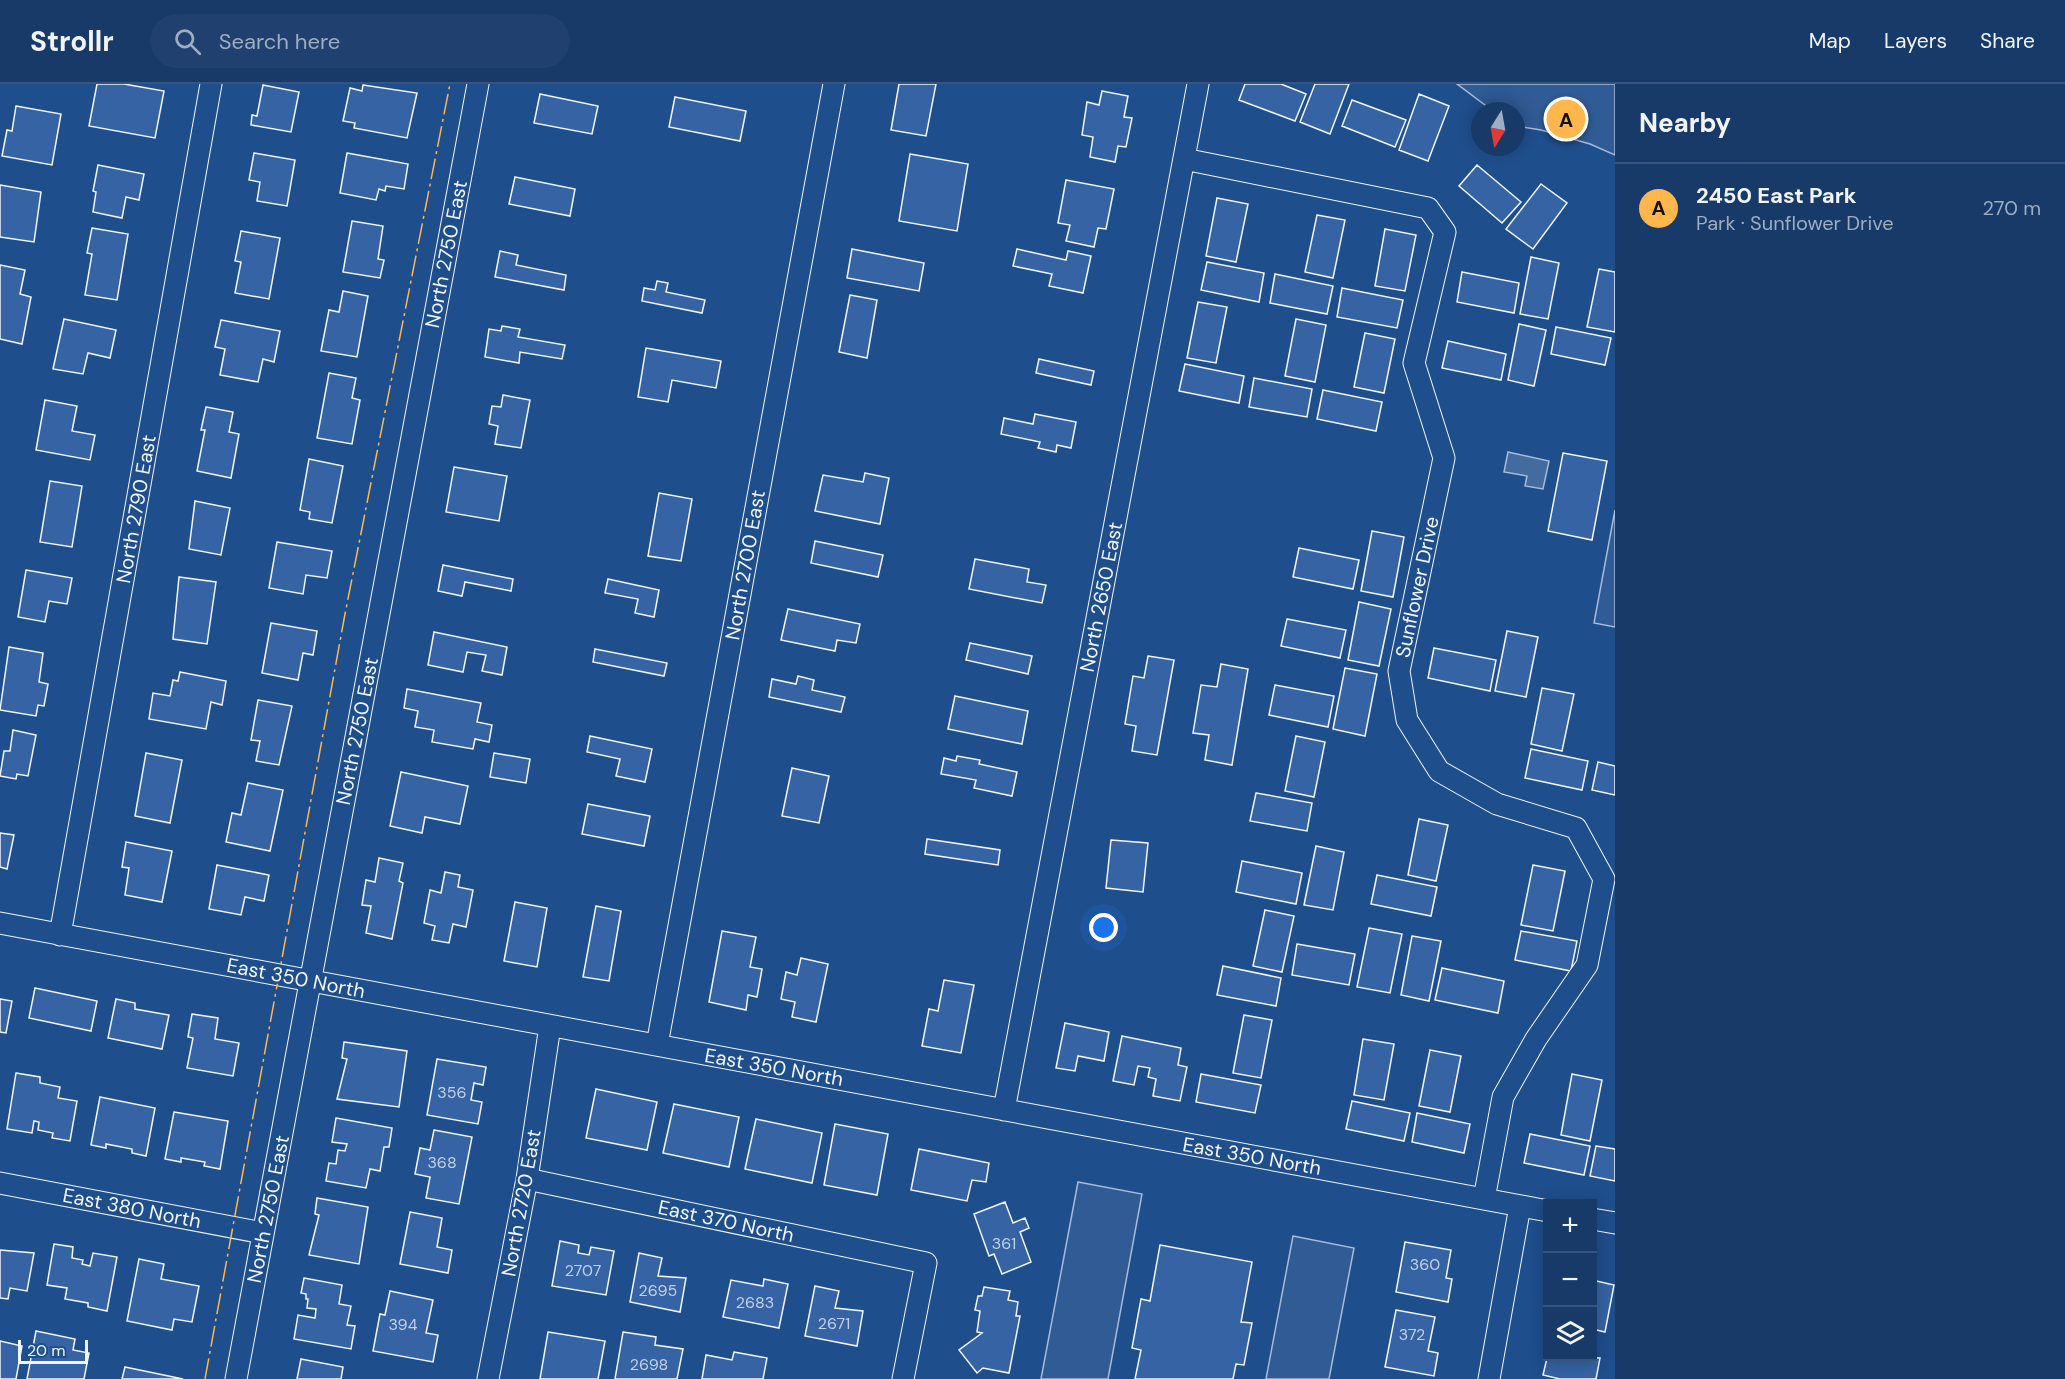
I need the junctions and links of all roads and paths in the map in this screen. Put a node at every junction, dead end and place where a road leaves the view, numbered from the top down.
1 (211, 84) edge
2 (478, 84) edge
3 (834, 84) edge
4 (1198, 84) edge
5 (1184, 159) junction
6 (0, 923) edge
7 (60, 935) junction
8 (310, 981) junction
9 (550, 1026) junction
10 (657, 1046) junction
11 (1004, 1110) junction
12 (527, 1179) junction
13 (0, 1183) edge
14 (1484, 1199) junction
15 (1520, 1206) junction
16 (1543, 1210) edge
17 (1597, 1220) edge
18 (1615, 1224) edge
19 (263, 1233) junction
20 (236, 1379) edge
21 (488, 1379) edge
22 (903, 1379) edge
23 (1489, 1379) edge

1 - 7 street, North 2790 East
2 - 8 street, North 2750 East
3 - 10 street, North 2700 East
4 - 5 street, North 2650 East
5 - 11 street, North 2650 East
5 - 14 street, Sunflower Drive
6 - 7 street, East 350 North
7 - 8 street, East 350 North
8 - 9 street, East 350 North
8 - 19 street, North 2750 East
9 - 10 street, East 350 North
9 - 12 street, North 2720 East
10 - 11 street, East 350 North
11 - 14 street, East 350 North
12 - 21 street, North 2720 East
12 - 22 street, East 370 North
13 - 19 street, East 380 North
14 - 15 street, East 350 North
15 - 16 street, East 350 North
15 - 23 street
17 - 18 street
19 - 20 street, North 2750 East

